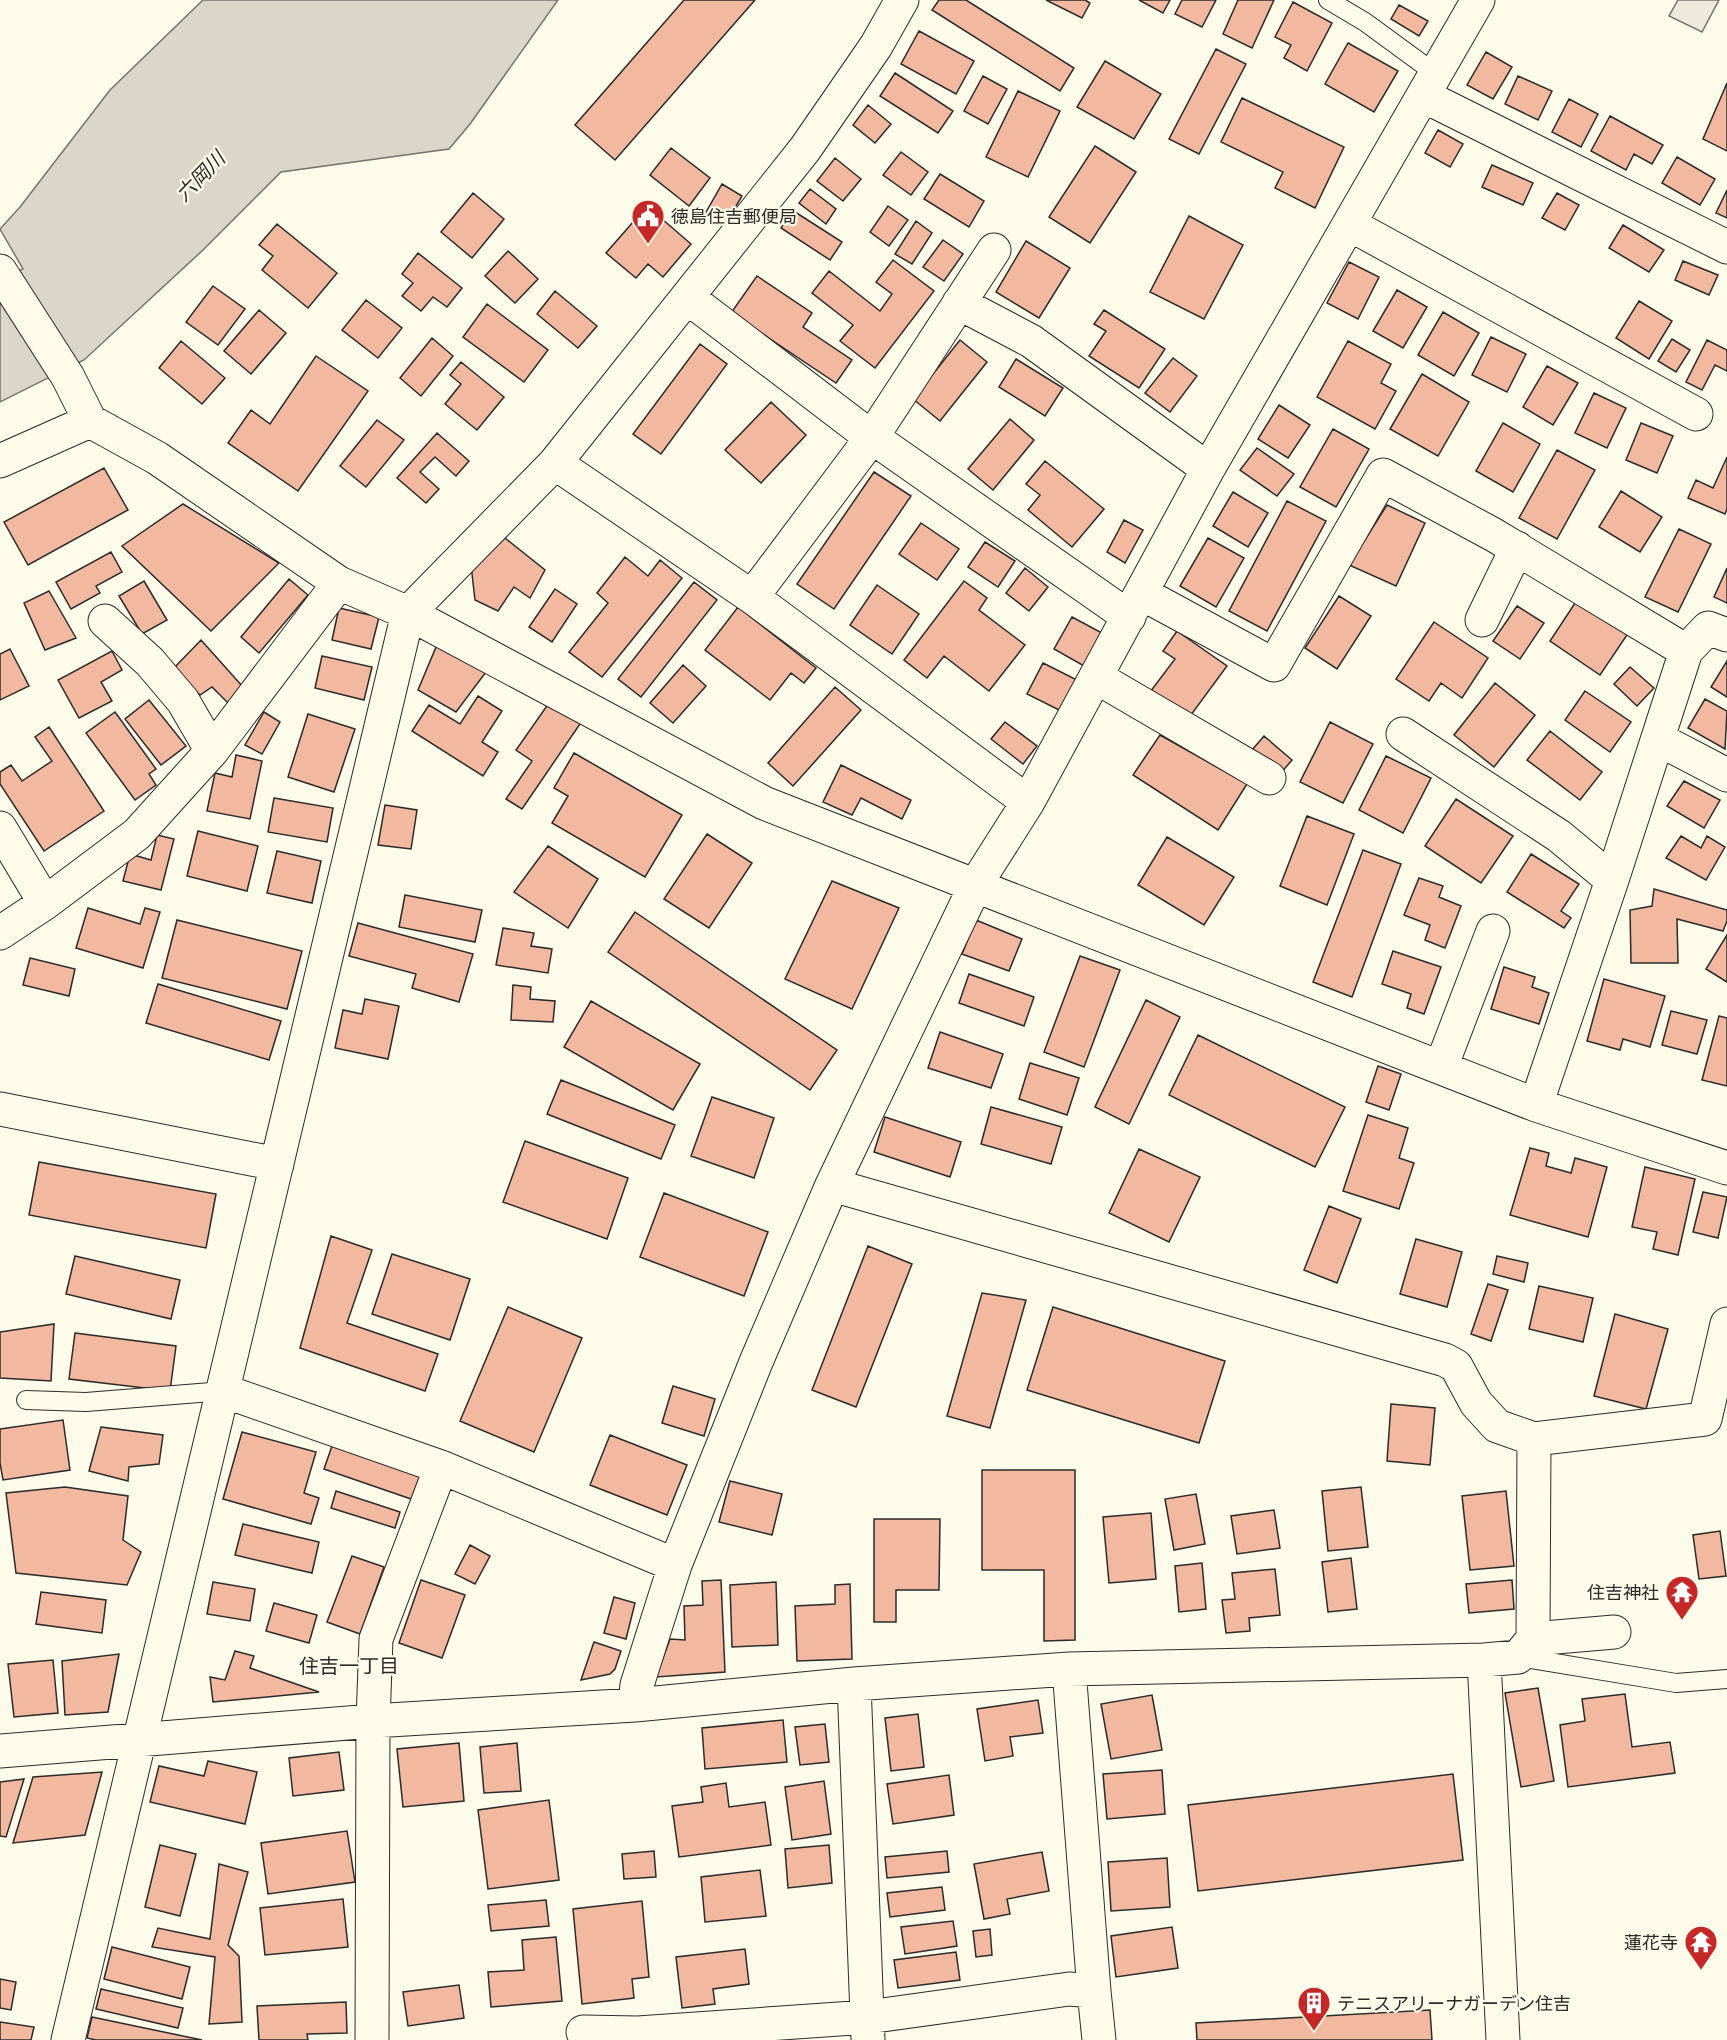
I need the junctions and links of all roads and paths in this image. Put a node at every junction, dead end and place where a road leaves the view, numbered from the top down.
1 (902, 0) edge
2 (1328, 0) edge
3 (1478, 0) edge
4 (1430, 85) junction
5 (1349, 224) junction
6 (1727, 247) edge
7 (994, 250) dead end
8 (0, 271) edge
9 (687, 297) junction
10 (959, 303) junction
11 (1696, 414) dead end
12 (90, 421) junction
13 (872, 437) junction
14 (0, 462) edge
15 (555, 463) junction
16 (1208, 469) junction
17 (1517, 548) junction
18 (339, 583) junction
19 (752, 597) junction
20 (1135, 605) junction
21 (408, 613) junction
22 (1482, 620) dead end
23 (105, 621) dead end
24 (1727, 635) edge
25 (1686, 651) junction
26 (1096, 677) junction
27 (1403, 734) dead end
28 (1658, 739) junction
29 (212, 752) junction
30 (1727, 775) edge
31 (1269, 778) dead end
32 (1028, 802) junction
33 (0, 828) edge
34 (1612, 880) junction
35 (976, 884) junction
36 (45, 903) junction
37 (1493, 931) dead end
38 (0, 933) edge
39 (1441, 1067) junction
40 (1536, 1105) junction
41 (0, 1109) edge
42 (276, 1164) junction
43 (1727, 1168) edge
44 (832, 1185) junction
45 (1727, 1324) edge
46 (224, 1391) junction
47 (26, 1400) dead end
48 (1716, 1418) edge
49 (1534, 1439) junction
50 (441, 1467) junction
51 (675, 1565) junction
52 (1614, 1632) dead end
53 (1526, 1648) junction
54 (1484, 1660) junction
55 (1069, 1669) junction
56 (1727, 1679) edge
57 (854, 1684) junction
58 (635, 1705) junction
59 (373, 1721) junction
60 (141, 1738) junction
61 (0, 1751) edge
62 (1094, 1991) junction
63 (868, 2028) edge
64 (583, 2032) dead end
65 (638, 2037) edge
66 (68, 2040) edge
67 (372, 2040) edge
68 (1099, 2040) edge
69 (1503, 2040) edge

1 - 9 street
2 - 4 lane
3 - 4 street
4 - 5 street
4 - 6 street
5 - 11 street
5 - 16 street
7 - 10 street
8 - 12 street
9 - 13 street
9 - 15 street
10 - 13 street
10 - 16 street
12 - 14 street
12 - 18 street
13 - 19 street
13 - 20 street
15 - 19 street
15 - 21 street
16 - 20 street
17 - 20 street
17 - 22 street
17 - 25 street
18 - 21 street
18 - 29 street
19 - 32 street
20 - 26 street
21 - 35 street
21 - 42 street
23 - 29 street
24 - 25 street
25 - 28 street
26 - 31 street
26 - 32 street
27 - 34 street
28 - 30 street
28 - 34 street
29 - 36 street
32 - 35 street
33 - 36 street
34 - 40 street
35 - 39 street
35 - 44 street
36 - 38 street
37 - 39 street
39 - 40 street
40 - 43 street
41 - 42 street
42 - 46 street
44 - 49 street
44 - 51 street
45 - 48 street
46 - 47 lane
46 - 50 street
46 - 60 street
48 - 49 street
49 - 53 street
50 - 51 street
50 - 59 street
51 - 58 street
52 - 53 street
53 - 54 street
53 - 56 lane
54 - 55 street
54 - 69 street
55 - 57 street
55 - 62 street
57 - 58 street
57 - 63 street
58 - 59 street
59 - 60 street
59 - 67 street
60 - 61 street
60 - 66 street
62 - 63 street
62 - 68 street
63 - 65 street
64 - 65 street

